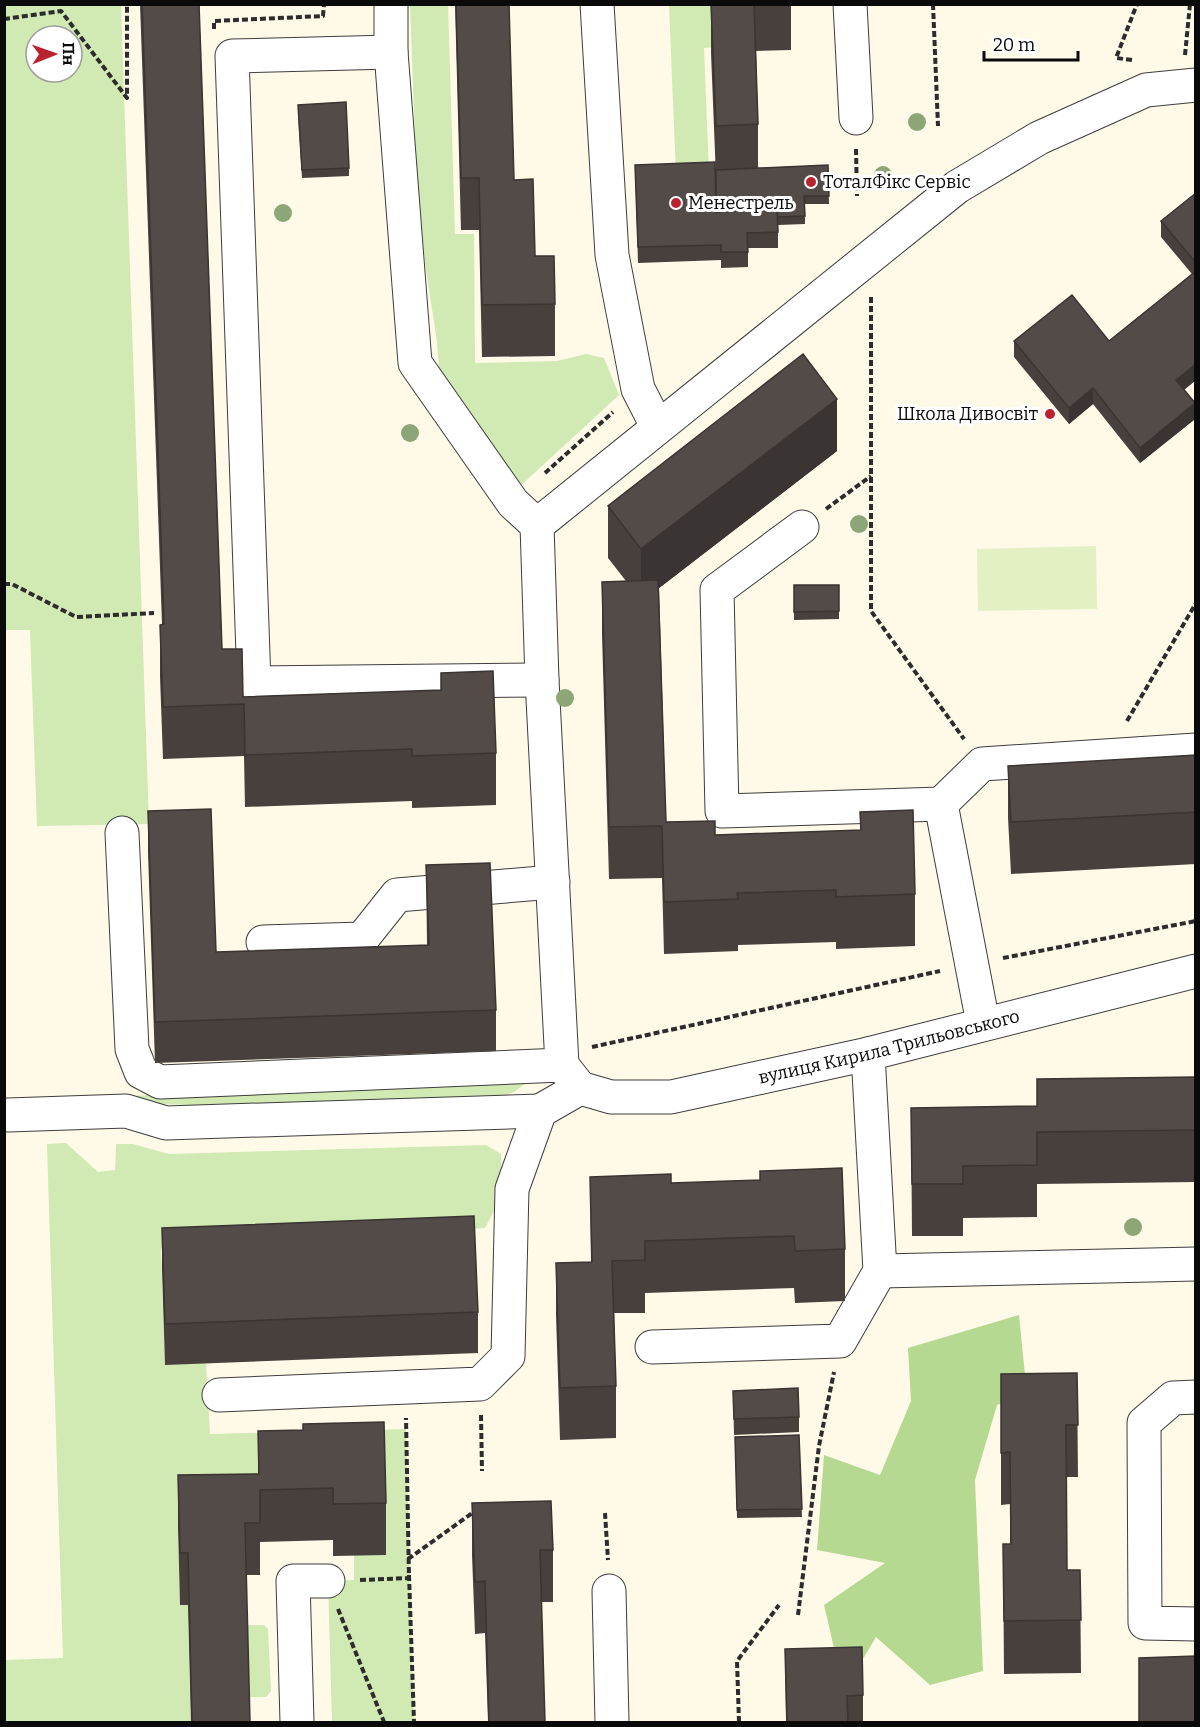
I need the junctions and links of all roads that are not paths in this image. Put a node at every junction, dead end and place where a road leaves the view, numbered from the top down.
1 (391, 4) edge
2 (597, 4) edge
3 (850, 4) edge
4 (391, 52) junction
5 (1190, 76) edge
6 (856, 118) road end
7 (657, 426) junction
8 (537, 525) junction
9 (802, 527) road end
10 (542, 680) junction
11 (1196, 750) edge
12 (941, 804) junction
13 (122, 833) dead end
14 (553, 882) junction
15 (263, 942) dead end
16 (1196, 971) edge
17 (983, 1023) junction
18 (868, 1054) junction
19 (571, 1076) junction
20 (540, 1111) junction
21 (9, 1115) dead end
22 (1196, 1264) edge
23 (880, 1271) junction
24 (652, 1347) dead end
25 (219, 1395) dead end
26 (1196, 1397) edge
27 (328, 1581) road end
28 (609, 1591) road end
29 (1196, 1624) edge
30 (297, 1722) edge
31 (612, 1722) edge

1 - 4 street
2 - 7 street
3 - 6 street
4 - 8 street
4 - 10 street
5 - 7 street
7 - 8 street
8 - 10 street
9 - 12 street
10 - 14 street
11 - 12 street
12 - 17 street
13 - 19 street, вулиця Кирила Трильовського
14 - 15 street
14 - 19 street
16 - 17 street, вулиця Кирила Трильовського
17 - 18 street, вулиця Кирила Трильовського
18 - 19 street, вулиця Кирила Трильовського
18 - 23 street
19 - 20 street
20 - 21 street
20 - 25 street
22 - 23 street
23 - 24 street
26 - 29 street
27 - 30 street
28 - 31 street

